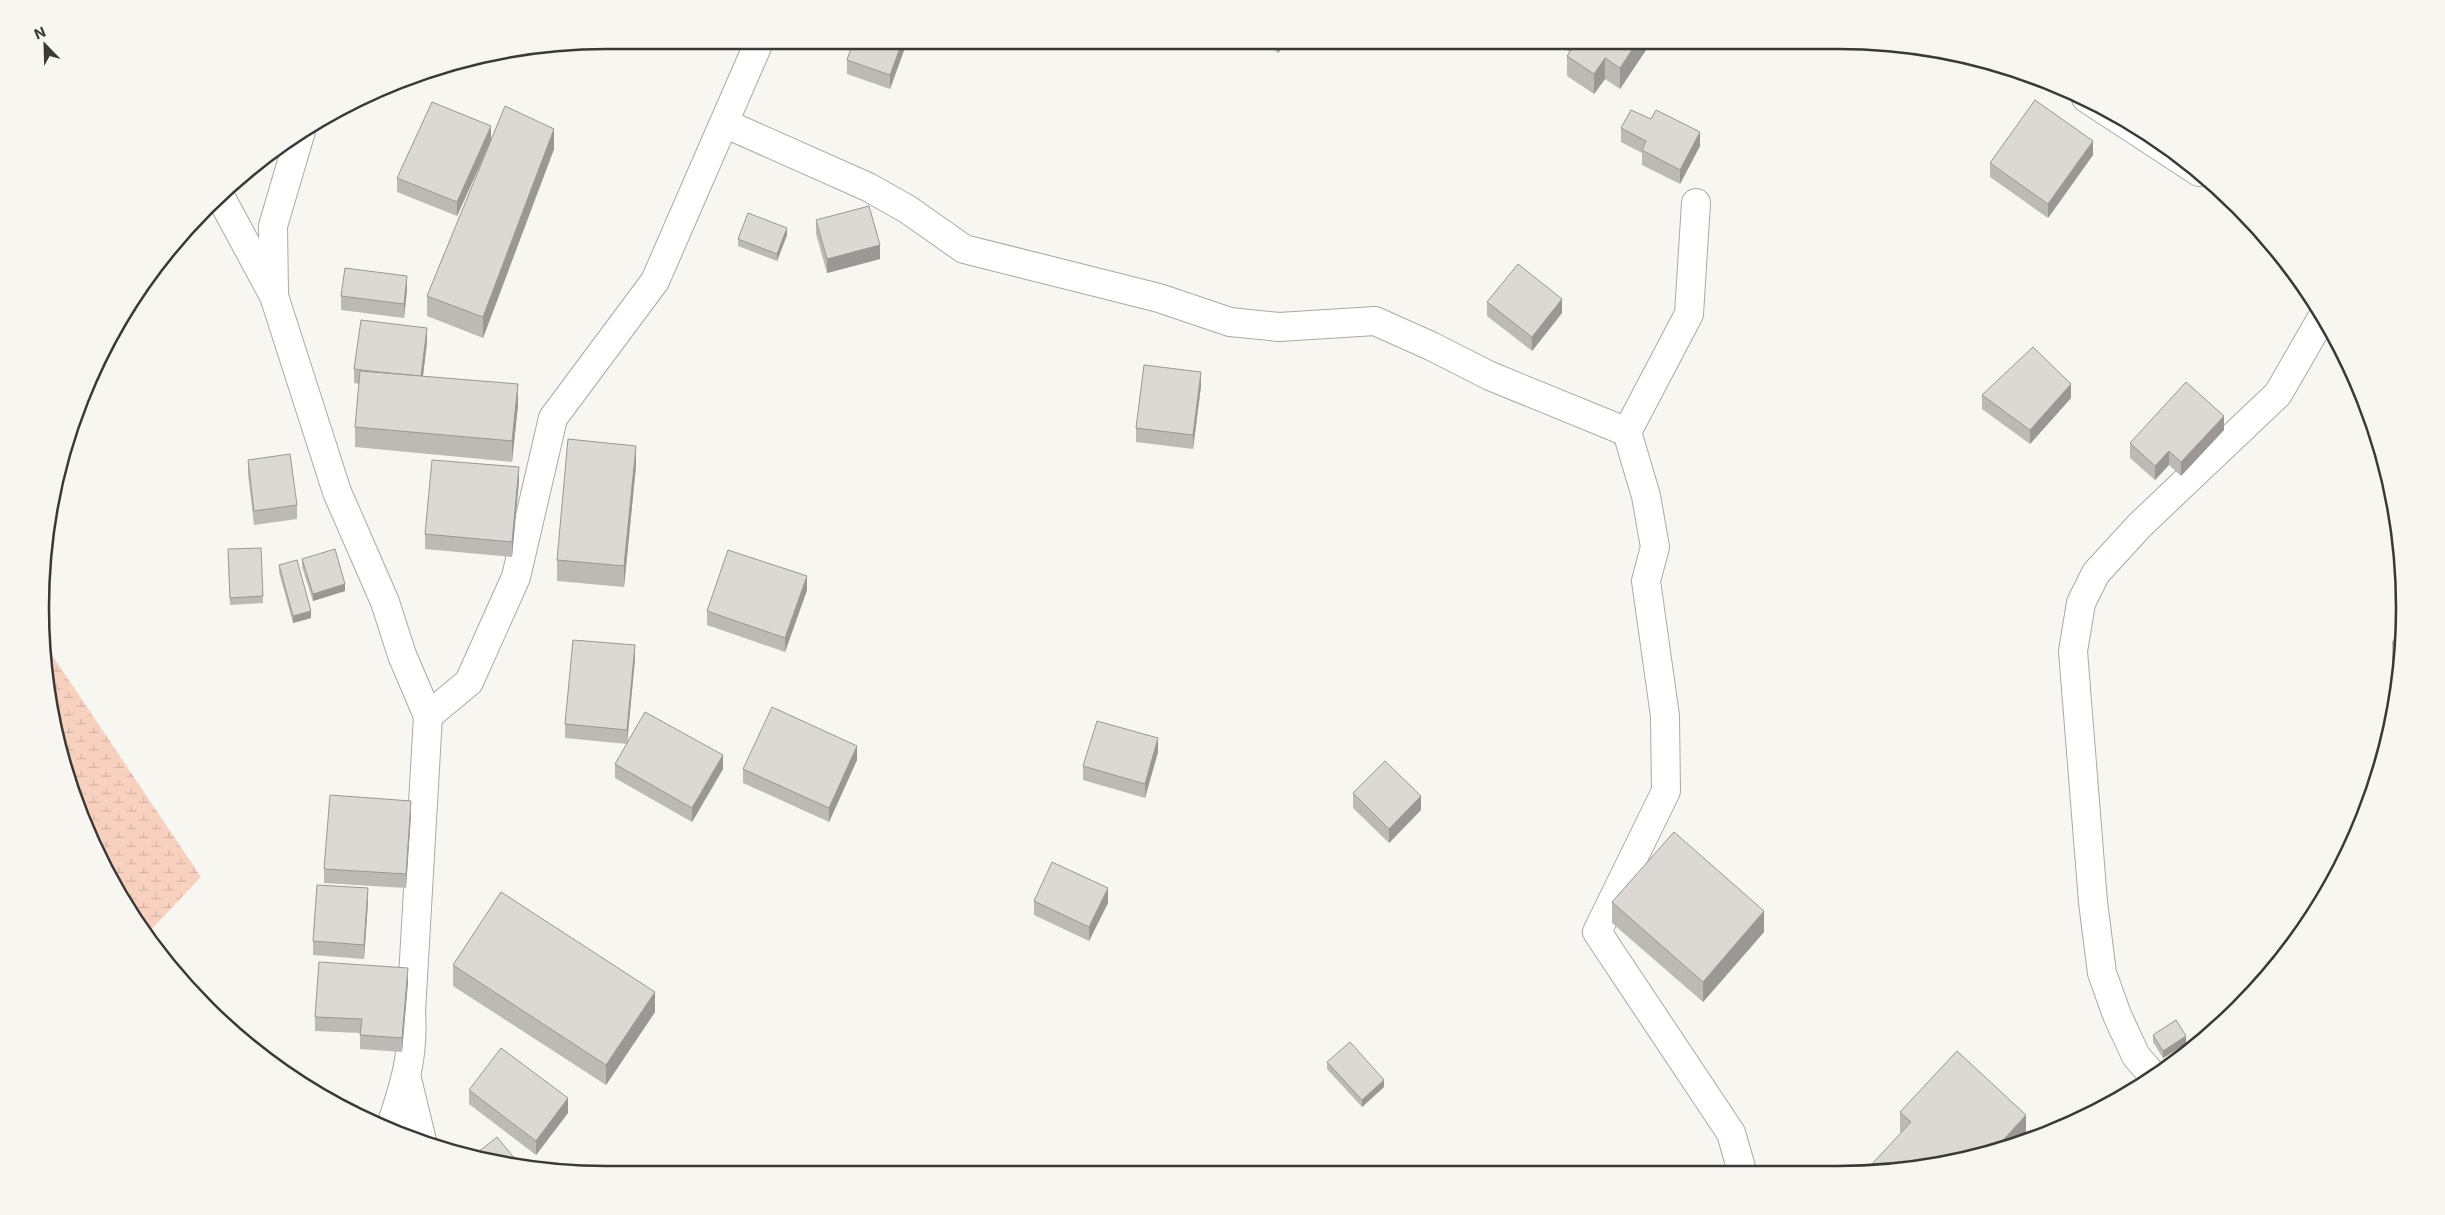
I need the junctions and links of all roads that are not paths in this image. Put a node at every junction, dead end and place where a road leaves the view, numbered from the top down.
1 (756, 49) edge
2 (724, 123) junction
3 (298, 143) edge
4 (223, 202) edge
5 (1696, 203) dead end
6 (274, 296) junction
7 (2318, 324) edge
8 (1627, 432) junction
9 (428, 716) junction
10 (2149, 1071) edge
11 (406, 1078) junction
12 (392, 1123) edge
13 (420, 1134) edge
14 (1740, 1166) edge

1 - 2 street
2 - 8 street
2 - 9 street
3 - 6 street
4 - 6 street
5 - 8 street
6 - 9 street
7 - 10 street
8 - 14 street
9 - 11 street
11 - 12 street
11 - 13 street

